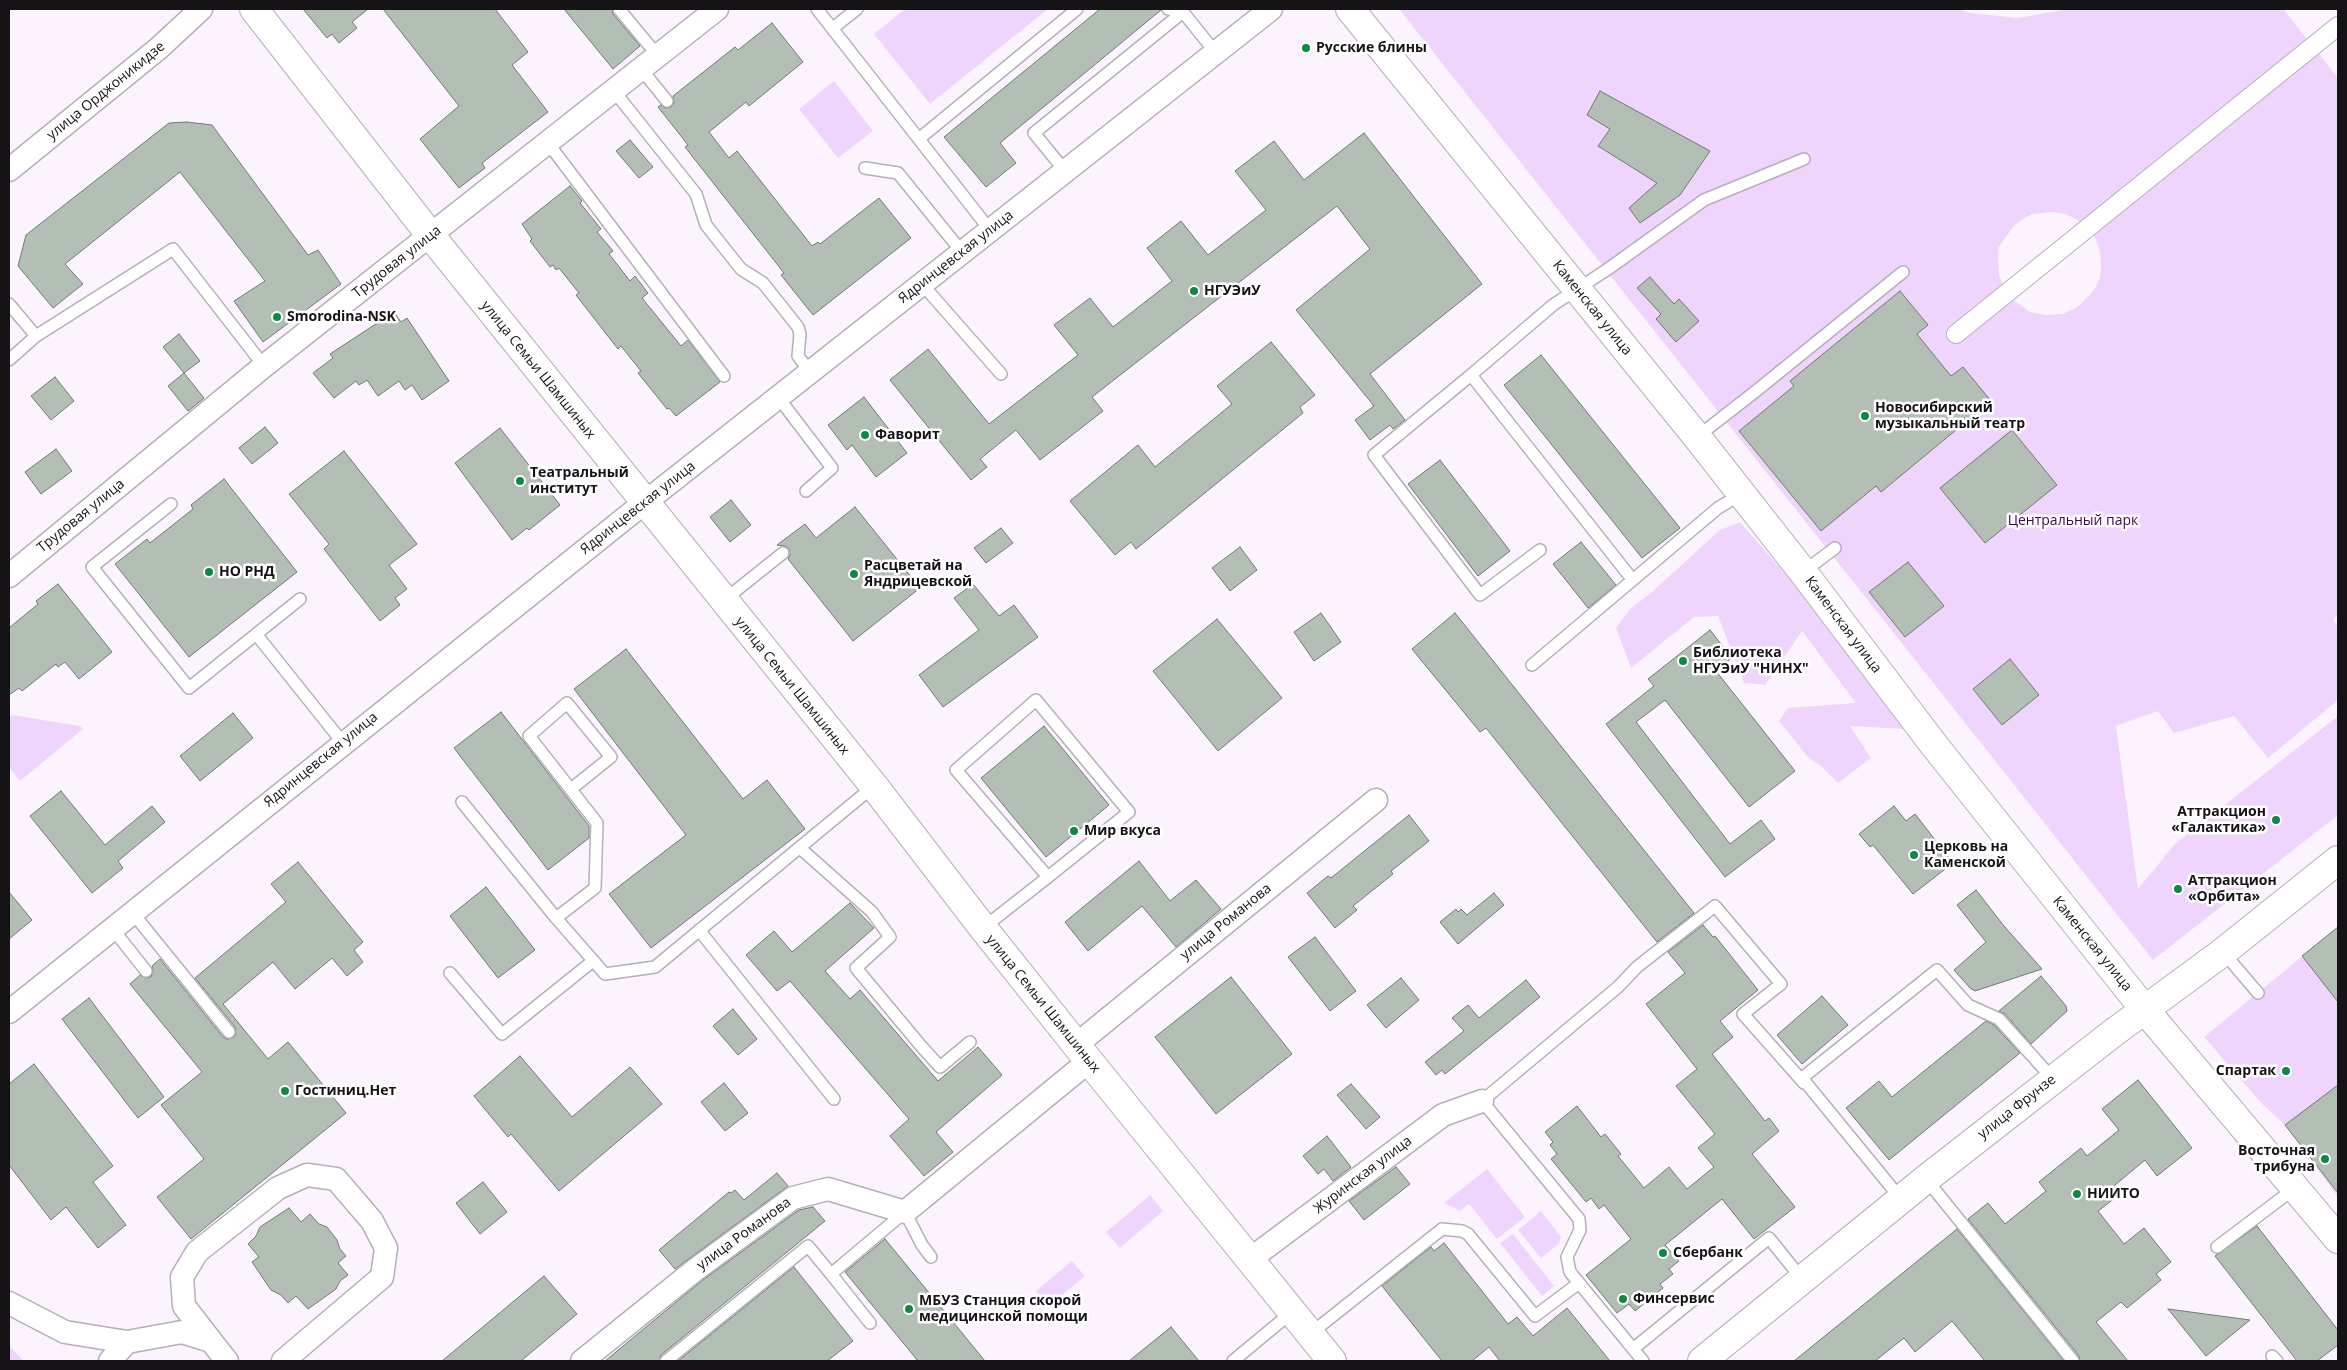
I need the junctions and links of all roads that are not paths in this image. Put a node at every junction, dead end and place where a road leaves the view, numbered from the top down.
1 (201, 9) edge
2 (254, 9) edge
3 (619, 9) edge
4 (717, 9) edge
5 (818, 9) edge
6 (857, 9) edge
7 (1077, 9) edge
8 (1168, 9) edge
9 (1271, 9) edge
10 (1350, 9) edge
11 (1183, 12) junction
12 (2338, 26) edge
13 (833, 28) junction
14 (1215, 52) junction
15 (649, 62) junction
16 (614, 90) junction
17 (666, 101) dead end
18 (920, 138) junction
19 (548, 143) junction
20 (1804, 159) dead end
21 (865, 168) dead end
22 (9, 170) edge
23 (1065, 171) junction
24 (990, 230) junction
25 (431, 236) junction
26 (962, 252) junction
27 (1902, 272) dead end
28 (922, 284) junction
29 (1577, 290) junction
30 (9, 304) edge
31 (1956, 334) dead end
32 (36, 336) junction
33 (9, 360) edge
34 (264, 366) junction
35 (810, 372) junction
36 (1001, 374) dead end
37 (1471, 375) junction
38 (724, 376) dead end
39 (778, 397) junction
40 (1697, 437) junction
41 (806, 491) dead end
42 (1741, 494) junction
43 (644, 503) junction
44 (170, 504) dead end
45 (1835, 548) dead end
46 (1540, 550) dead end
47 (783, 553) dead end
48 (1803, 572) junction
49 (1628, 574) dead end
50 (9, 576) edge
51 (300, 599) dead end
52 (723, 600) junction
53 (256, 634) junction
54 (1532, 665) dead end
55 (343, 743) junction
56 (874, 786) junction
57 (570, 789) junction
58 (1376, 800) dead end
59 (462, 802) dead end
60 (800, 848) junction
61 (2338, 860) edge
62 (1048, 877) junction
63 (132, 912) junction
64 (556, 918) junction
65 (112, 928) junction
66 (983, 928) junction
67 (699, 930) junction
68 (2223, 952) junction
69 (593, 961) junction
70 (146, 970) dead end
71 (450, 973) dead end
72 (2258, 993) dead end
73 (2145, 1010) junction
74 (9, 1012) edge
75 (229, 1032) dead end
76 (970, 1042) dead end
77 (1083, 1053) junction
78 (2053, 1079) junction
79 (1804, 1084) junction
80 (834, 1099) dead end
81 (1482, 1100) junction
82 (1926, 1179) junction
83 (2296, 1187) junction
84 (1901, 1199) junction
85 (905, 1212) junction
86 (2338, 1239) edge
87 (2217, 1247) dead end
88 (931, 1256) dead end
89 (1249, 1260) junction
90 (830, 1274) junction
91 (1802, 1279) junction
92 (1579, 1283) junction
93 (9, 1303) edge
94 (1292, 1312) junction
95 (870, 1323) dead end
96 (1310, 1334) junction
97 (211, 1341) junction
98 (127, 1342) junction
99 (1633, 1349) junction
100 (110, 1361) edge
101 (227, 1361) edge
102 (282, 1361) edge
103 (582, 1361) edge
104 (666, 1361) edge
105 (1233, 1361) edge
106 (1332, 1361) edge
107 (1642, 1361) edge
108 (1702, 1361) edge
109 (2073, 1361) edge

1 - 22 street, улица Орджоникидзе
2 - 25 street, улица Семьи Шамшиных
3 - 15 lane
4 - 15 street, Трудовая улица
5 - 13 lane
6 - 13 lane
7 - 18 lane
8 - 11 lane
9 - 14 street, Ядринцевская улица
10 - 29 street, Каменская улица
11 - 14 lane
11 - 23 lane
12 - 31 street
13 - 18 lane
14 - 23 street, Ядринцевская улица
15 - 16 street, Трудовая улица
15 - 17 lane
16 - 19 street, Трудовая улица
16 - 35 lane
18 - 24 lane
19 - 25 street, Трудовая улица
19 - 38 lane
20 - 29 lane
21 - 26 lane
23 - 24 street, Ядринцевская улица
24 - 26 street, Ядринцевская улица
25 - 34 street, Трудовая улица
25 - 43 street, улица Семьи Шамшиных
26 - 28 street, Ядринцевская улица
27 - 40 lane
28 - 35 street, Ядринцевская улица
28 - 36 lane
29 - 37 lane
29 - 40 street, Каменская улица
30 - 32 lane
32 - 33 lane
32 - 34 lane
34 - 50 street, Трудовая улица
35 - 39 street, Ядринцевская улица
37 - 46 lane
37 - 49 lane
39 - 41 lane
39 - 43 street, Ядринцевская улица
40 - 42 street, Каменская улица
42 - 48 street, Каменская улица
42 - 54 lane
43 - 52 street, улица Семьи Шамшиных
43 - 55 street, Ядринцевская улица
44 - 53 lane
45 - 48 lane
47 - 52 lane
48 - 73 street, Каменская улица
51 - 53 lane
52 - 56 street, улица Семьи Шамшиных
53 - 55 lane
55 - 63 street, Ядринцевская улица
56 - 60 lane
56 - 66 street, улица Семьи Шамшиных
57 - 57 lane
57 - 64 lane
58 - 77 street, улица Романова
59 - 64 lane
60 - 67 lane
60 - 76 lane
61 - 68 street, улица Фрунзе
62 - 62 lane
62 - 66 lane
63 - 65 street, Ядринцевская улица
63 - 75 lane
64 - 69 lane
65 - 70 lane
65 - 74 street, Ядринцевская улица
66 - 77 street, улица Семьи Шамшиных
67 - 69 lane
67 - 80 lane
68 - 72 lane
68 - 73 street, улица Фрунзе
69 - 71 lane
73 - 78 street, улица Фрунзе
73 - 83 street, Каменская улица
77 - 85 street, улица Романова
77 - 89 street, улица Семьи Шамшиных
78 - 79 lane
78 - 82 street, улица Фрунзе
79 - 81 lane
79 - 84 lane
81 - 89 street, Журинская улица
81 - 92 lane
82 - 84 street, улица Фрунзе
82 - 109 lane
83 - 86 street, Каменская улица
83 - 87 lane
84 - 91 street, улица Фрунзе
85 - 88 lane
85 - 90 lane
85 - 103 street, улица Романова
89 - 94 street, улица Семьи Шамшиных
90 - 95 lane
90 - 104 lane
91 - 99 lane
91 - 108 street, улица Фрунзе
92 - 96 lane
92 - 99 lane
93 - 98 street
94 - 96 street, улица Семьи Шамшиных
94 - 105 lane
96 - 106 street, улица Семьи Шамшиных
97 - 98 street
97 - 101 street
97 - 102 street
98 - 100 street
99 - 107 lane

